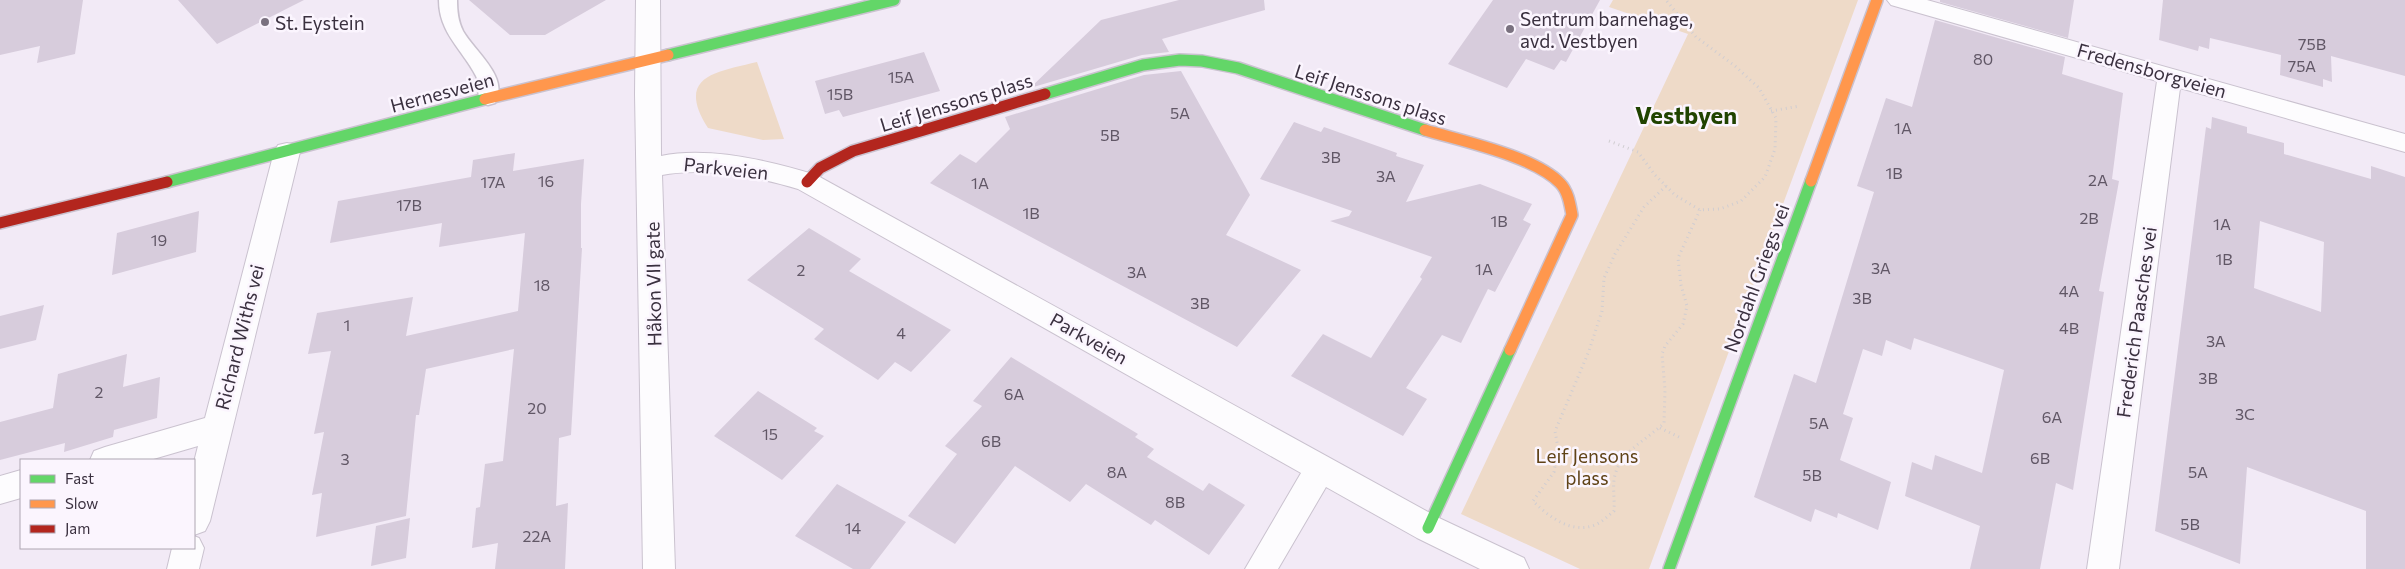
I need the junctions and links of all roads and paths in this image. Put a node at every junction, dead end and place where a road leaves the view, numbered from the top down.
1 (648, 0) edge
2 (894, 0) edge
3 (1666, 0) edge
4 (1877, 0) edge
5 (1899, 0) edge
6 (442, 3) edge
7 (649, 60) junction
8 (2170, 75) junction
9 (488, 98) junction
10 (1609, 141) dead end
11 (2405, 142) edge
12 (287, 152) junction
13 (650, 168) junction
14 (807, 182) junction
15 (1666, 186) junction
16 (1700, 210) junction
17 (0, 223) edge
18 (216, 428) junction
19 (108, 459) edge
20 (1321, 466) junction
21 (20, 484) edge
22 (0, 490) edge
23 (195, 518) edge
24 (1428, 528) junction
25 (188, 549) edge
26 (182, 569) edge
27 (659, 569) edge
28 (1261, 569) edge
29 (1513, 569) edge
30 (1669, 569) edge
31 (2103, 569) edge

1 - 7 street, Håkon VII gate
2 - 7 street, Hernesveien
3 - 16 path
4 - 30 street, Nordahl Griegs vei
5 - 8 street, Fredensborgveien
6 - 9 lane
7 - 9 street, Hernesveien
7 - 13 street, Håkon VII gate
8 - 11 street, Fredensborgveien
8 - 31 street, Frederich Paasches vei
9 - 12 street, Hernesveien
10 - 15 path
12 - 17 street, Hernesveien
12 - 18 street, Richard Withs vei
13 - 14 street, Parkveien
13 - 27 street, Håkon VII gate
14 - 20 street, Parkveien
14 - 24 street, Leif Jenssons plass
15 - 16 path
15 - 16 path
18 - 19 street
18 - 23 street, Richard Withs vei
20 - 24 street, Parkveien
20 - 28 street
21 - 22 street
24 - 29 street, Parkveien
25 - 26 street

